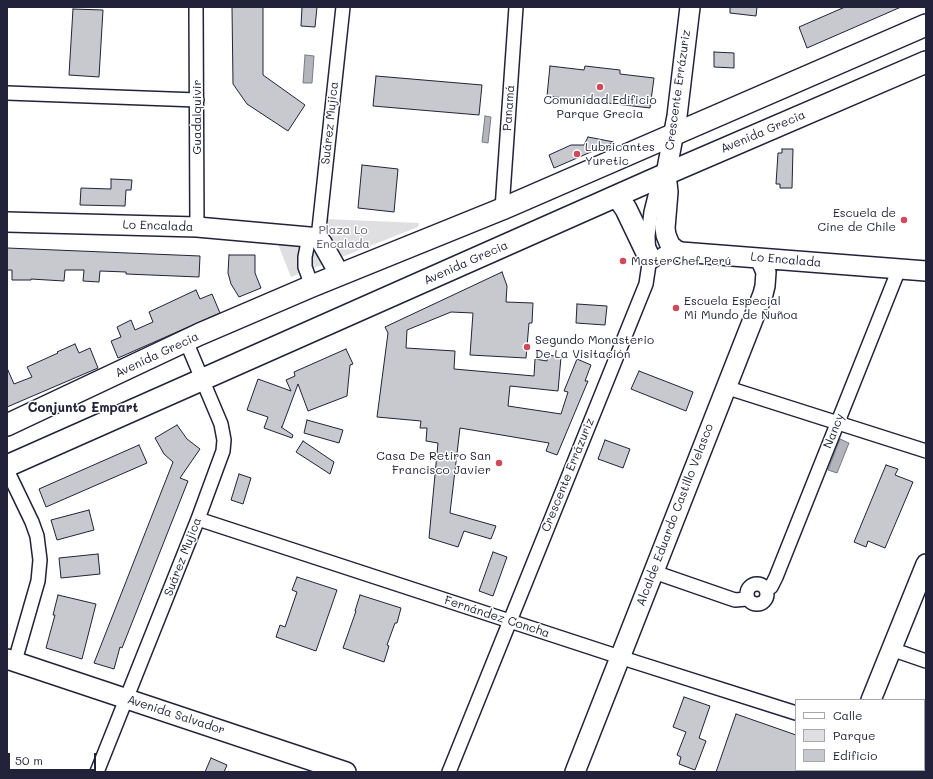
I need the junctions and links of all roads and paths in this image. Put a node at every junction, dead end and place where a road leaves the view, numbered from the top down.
1 (196, 7) edge
2 (343, 7) edge
3 (516, 7) edge
4 (690, 7) edge
5 (926, 25) edge
6 (926, 62) edge
7 (7, 93) edge
8 (197, 100) junction
9 (674, 134) junction
10 (666, 174) junction
11 (617, 196) junction
12 (502, 209) junction
13 (7, 222) edge
14 (197, 227) junction
15 (314, 237) junction
16 (680, 252) junction
17 (759, 258) junction
18 (648, 260) junction
19 (899, 269) junction
20 (926, 271) edge
21 (340, 275) junction
22 (312, 286) junction
23 (186, 341) junction
24 (202, 379) junction
25 (726, 387) junction
26 (837, 423) junction
27 (7, 425) edge
28 (926, 451) edge
29 (7, 466) edge
30 (7, 470) edge
31 (198, 518) junction
32 (926, 564) edge
33 (654, 572) junction
34 (510, 621) junction
35 (891, 649) junction
36 (620, 657) junction
37 (11, 660) edge
38 (926, 661) edge
39 (127, 699) junction
40 (870, 699) edge
41 (795, 713) edge
42 (97, 772) edge
43 (346, 772) edge
44 (449, 772) edge
45 (574, 772) edge

1 - 8 street, Guadalquivir
2 - 15 street, Suárez Mujica
3 - 12 street, Panamá
4 - 9 main road, Crescente Errázuriz
5 - 9 main road, Avenida Grecia
6 - 10 main road, Avenida Grecia
7 - 8 street
8 - 14 street, Guadalquivir
9 - 10 main road, Crescente Errázuriz
9 - 12 main road, Avenida Grecia
10 - 11 main road, Avenida Grecia
10 - 16 main road, Crescente Errázuriz
10 - 18 street, Crescente Errázuriz
11 - 18 main road
11 - 24 main road, Avenida Grecia
12 - 21 main road, Avenida Grecia
13 - 14 main road, Lo Encalada
14 - 15 main road, Lo Encalada
15 - 21 main road
15 - 22 street
16 - 17 main road, Lo Encalada
16 - 18 street, Lo Encalada
17 - 19 main road, Lo Encalada
17 - 25 main road, Alcalde Eduardo Castillo Velasco
18 - 34 street, Crescente Errázuriz
19 - 20 main road, Lo Encalada
19 - 26 street, Nancy
21 - 22 main road, Avenida Grecia
22 - 23 main road, Avenida Grecia
23 - 24 street, Suárez Mujica
23 - 27 main road, Avenida Grecia
24 - 29 main road, Avenida Grecia
24 - 31 street, Suárez Mujica
25 - 26 street
25 - 33 main road, Alcalde Eduardo Castillo Velasco
26 - 28 street
26 - 33 street, Nancy
30 - 37 street
31 - 34 street, Fernández Concha
31 - 39 street, Suárez Mujica
32 - 35 main road
33 - 36 main road, Alcalde Eduardo Castillo Velasco
34 - 36 street, Fernández Concha
34 - 44 street, Crescente Errázuriz
35 - 38 street
35 - 40 main road
36 - 41 street, Fernández Concha
36 - 45 main road, Alcalde Eduardo Castillo Velasco
37 - 39 main road, Avenida Salvador
39 - 42 street, Suárez Mujica
39 - 43 main road, Avenida Salvador

